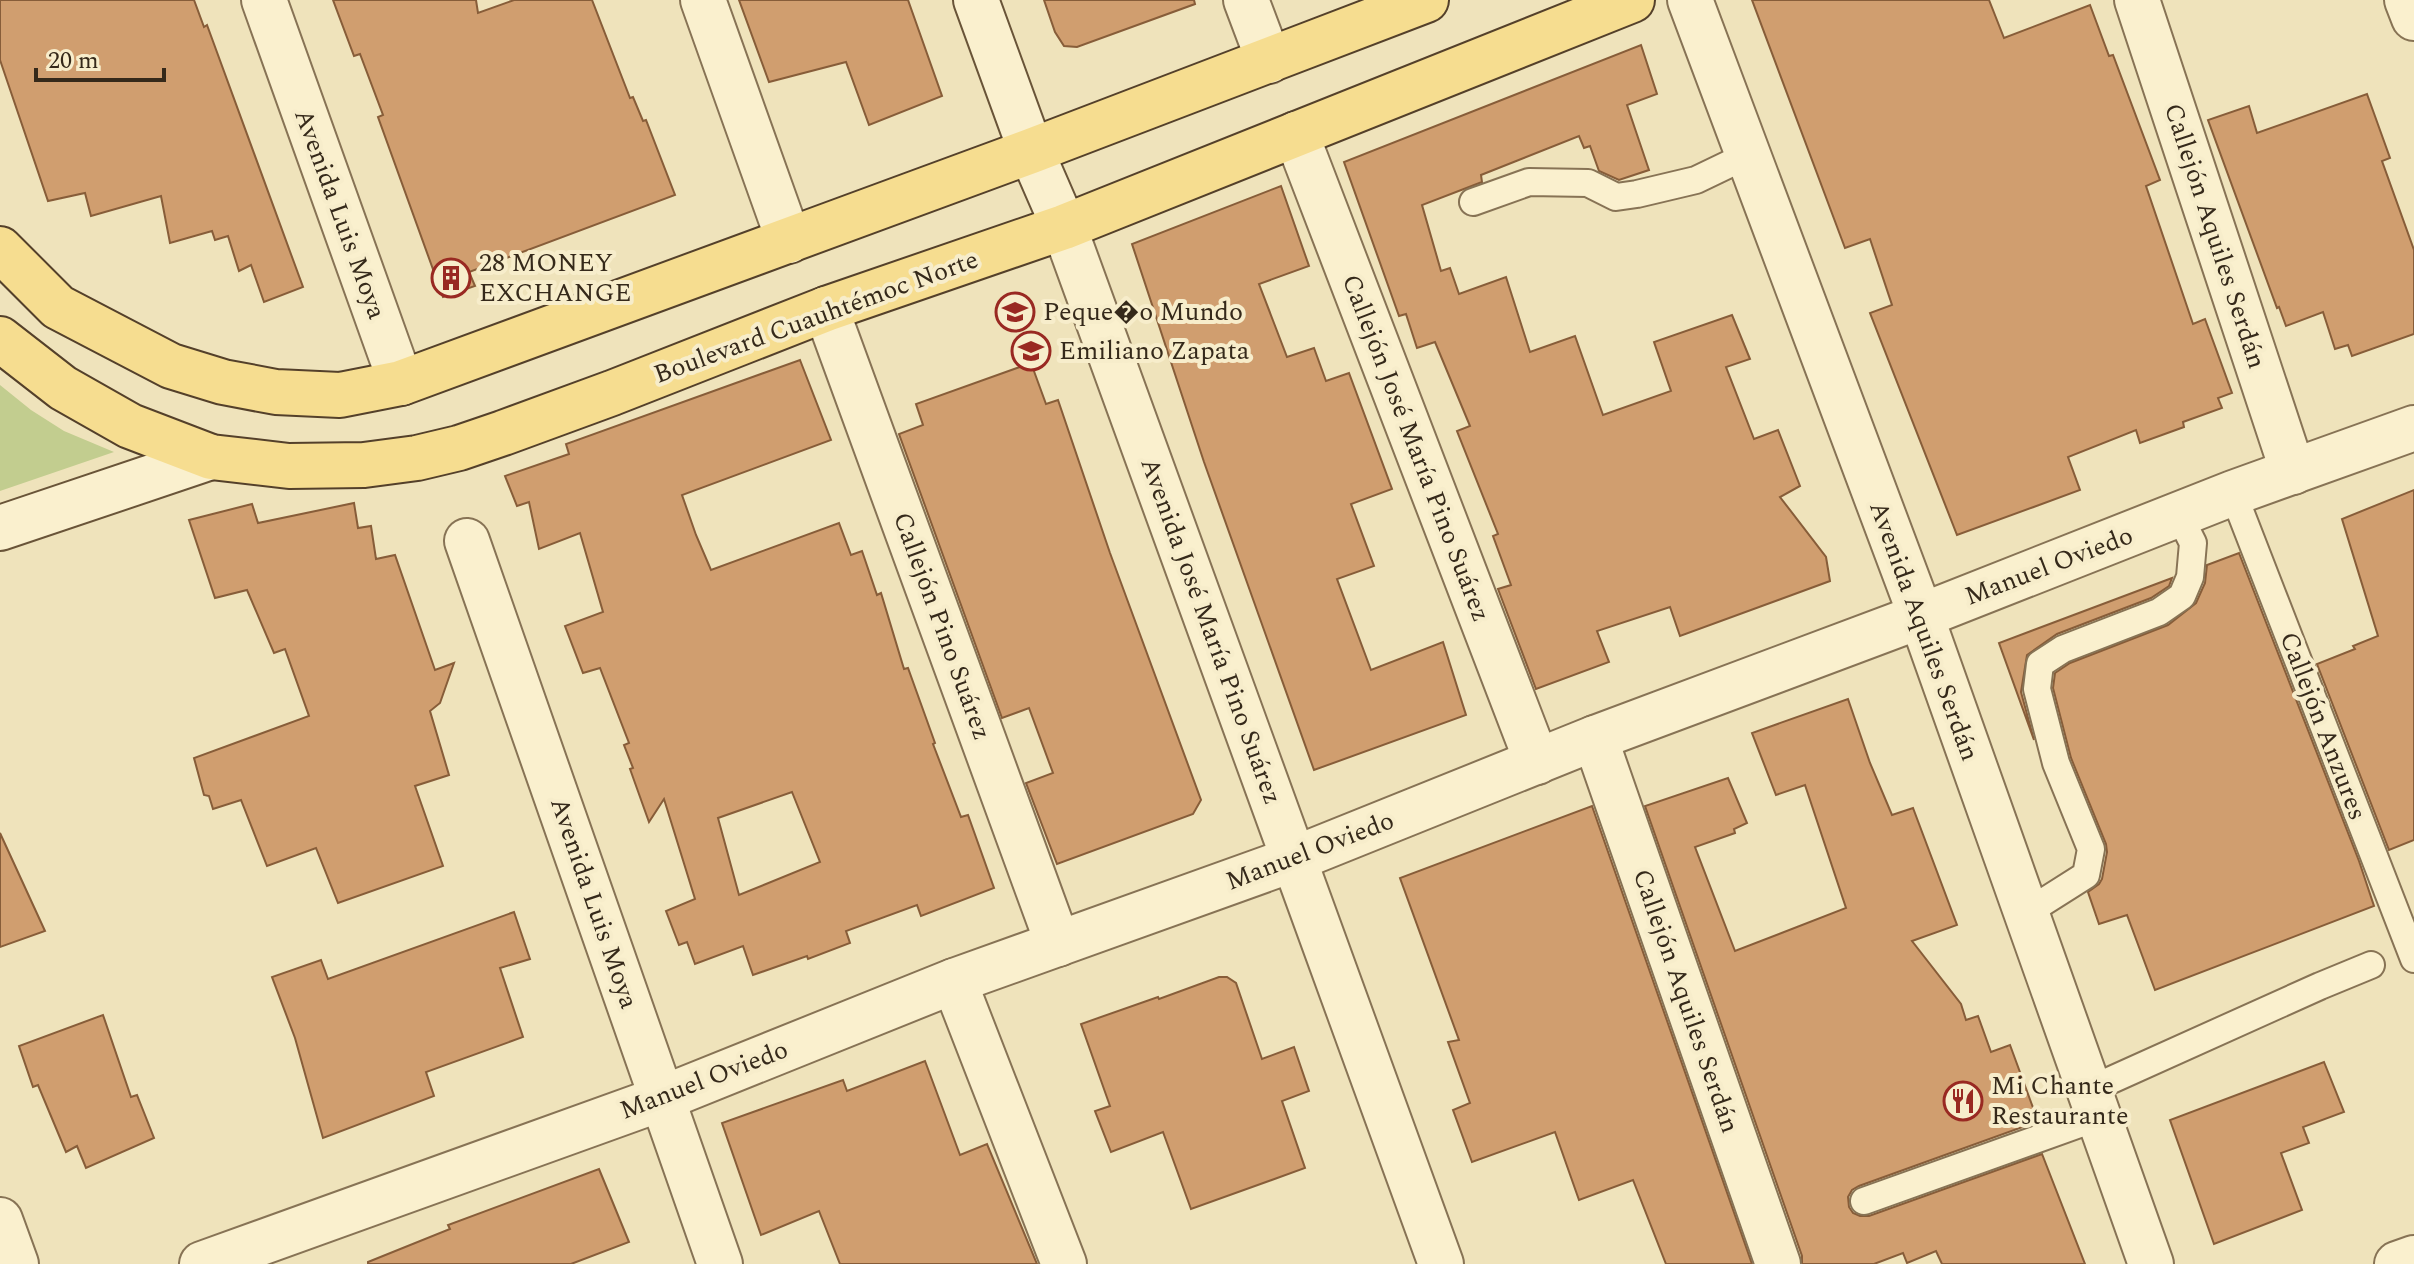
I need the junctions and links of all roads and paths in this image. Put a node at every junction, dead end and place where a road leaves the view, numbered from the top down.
1 (264, 0) edge
2 (703, 0) edge
3 (976, 0) edge
4 (1246, 0) edge
5 (1426, 0) edge
6 (1632, 0) edge
7 (1690, 0) edge
8 (2137, 0) edge
9 (2407, 0) edge
10 (1360, 12) edge
11 (2414, 18) edge
12 (1269, 61) junction
13 (1296, 134) junction
14 (1031, 151) junction
15 (1748, 155) junction
16 (1473, 202) dead end
17 (1064, 227) junction
18 (789, 241) junction
19 (0, 249) edge
20 (826, 309) junction
21 (0, 339) edge
22 (401, 383) junction
23 (2414, 428) edge
24 (211, 457) junction
25 (2293, 472) junction
26 (2233, 493) junction
27 (2179, 515) junction
28 (0, 528) edge
29 (467, 541) dead end
30 (1921, 616) junction
31 (1595, 738) junction
32 (1537, 762) junction
33 (1294, 859) junction
34 (2026, 913) junction
35 (1058, 944) junction
36 (2414, 959) edge
37 (2371, 965) dead end
38 (954, 981) junction
39 (663, 1098) junction
40 (2094, 1103) junction
41 (1864, 1201) dead end
42 (0, 1220) edge
43 (2414, 1258) edge
44 (16, 1264) edge
45 (202, 1264) edge
46 (720, 1264) edge
47 (1064, 1264) edge
48 (1441, 1264) edge
49 (1778, 1264) edge
50 (2151, 1264) edge
51 (2397, 1264) edge

1 - 22 street, Avenida Luis Moya
2 - 18 street
3 - 14 street, Avenida José María Pino Suárez
4 - 12 street
5 - 10 main road
6 - 13 main road, Boulevard Cuauhtémoc Norte
7 - 15 street, Avenida Aquiles Serdán
8 - 25 street, Callejón Aquiles Serdán
9 - 11 street
10 - 12 main road
12 - 14 main road
13 - 17 main road, Boulevard Cuauhtémoc Norte
13 - 32 street, Callejón José María Pino Suárez
14 - 17 street, Avenida José María Pino Suárez
14 - 18 main road
15 - 16 lane
15 - 30 street, Avenida Aquiles Serdán
17 - 20 main road, Boulevard Cuauhtémoc Norte
17 - 33 street, Avenida José María Pino Suárez
18 - 22 main road
19 - 22 main road
20 - 24 main road, Boulevard Cuauhtémoc Norte
20 - 35 street, Callejón Pino Suárez
21 - 24 main road, Boulevard Cuauhtémoc Norte
23 - 25 street, Manuel Oviedo
24 - 28 street
25 - 26 street, Manuel Oviedo
26 - 27 street, Manuel Oviedo
26 - 36 lane, Callejón Anzures
27 - 30 street, Manuel Oviedo
27 - 34 lane
29 - 39 street, Avenida Luis Moya
30 - 31 street, Manuel Oviedo
30 - 34 street, Avenida Aquiles Serdán
31 - 32 street, Manuel Oviedo
31 - 49 street, Callejón Aquiles Serdán
32 - 33 street, Manuel Oviedo
33 - 35 street, Manuel Oviedo
33 - 48 street, Avenida José María Pino Suárez
34 - 40 street, Avenida Aquiles Serdán
35 - 38 street, Manuel Oviedo
37 - 40 lane
38 - 39 street, Manuel Oviedo
38 - 47 street
39 - 45 street, Manuel Oviedo
39 - 46 street, Avenida Luis Moya
40 - 41 lane
40 - 50 street, Avenida Aquiles Serdán
42 - 44 street
43 - 51 street

